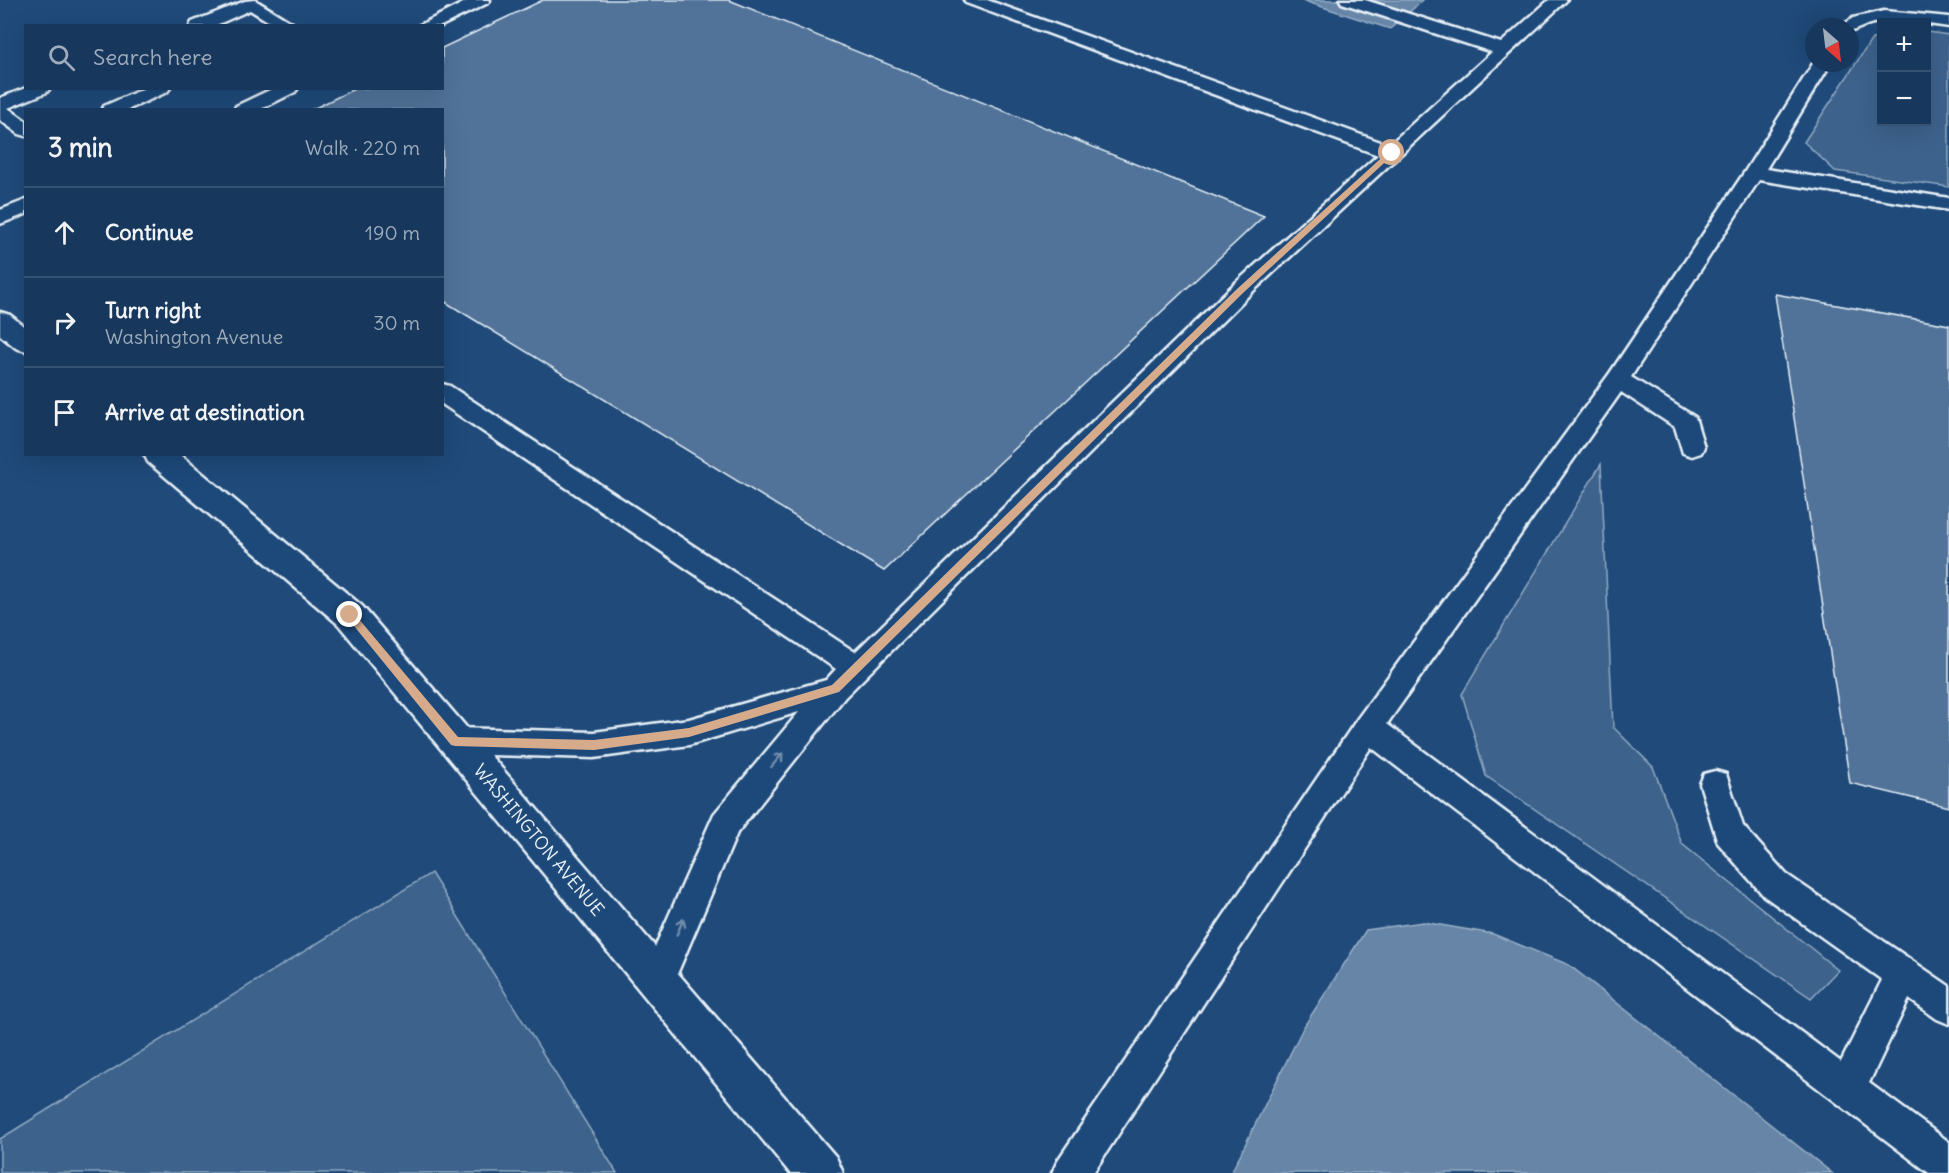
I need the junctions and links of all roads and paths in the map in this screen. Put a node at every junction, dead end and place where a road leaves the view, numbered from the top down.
1 (482, 0) edge
2 (972, 0) edge
3 (1348, 0) edge
4 (1559, 0) edge
5 (1949, 22) edge
6 (1859, 23) edge
7 (203, 24) edge
8 (285, 24) edge
9 (430, 24) edge
10 (1504, 50) junction
11 (1816, 72) edge
12 (35, 90) edge
13 (156, 90) edge
14 (285, 90) edge
15 (0, 105) edge
16 (116, 108) edge
17 (247, 108) edge
18 (0, 111) edge
19 (24, 129) edge
20 (1392, 153) junction
21 (1754, 173) junction
22 (1949, 204) edge
23 (24, 207) edge
24 (0, 218) edge
25 (0, 321) edge
26 (24, 340) edge
27 (1618, 379) junction
28 (444, 394) edge
29 (1692, 447) dead end
30 (161, 456) edge
31 (846, 678) junction
32 (1368, 727) junction
33 (455, 741) junction
34 (1715, 784) dead end
35 (1902, 977) junction
36 (657, 981) junction
37 (1949, 1007) edge
38 (1847, 1089) junction
39 (1949, 1165) edge
40 (820, 1173) edge
41 (1071, 1173) edge

1 - 9 lane
2 - 20 lane
3 - 10 lane
4 - 10 lane
5 - 6 lane
7 - 8 lane
10 - 20 lane
11 - 21 lane
12 - 15 lane
13 - 16 lane
14 - 17 lane
18 - 19 lane
20 - 31 lane
21 - 22 lane
21 - 27 lane
23 - 24 lane
25 - 26 main road
27 - 29 lane
27 - 32 lane
28 - 31 lane
30 - 33 main road, WASHINGTON AVENUE
31 - 33 lane
36 -> 31 lane
32 - 38 lane
32 - 41 lane
33 - 36 main road, WASHINGTON AVENUE
34 - 35 lane
35 - 37 lane
35 - 38 lane
36 - 40 main road, WASHINGTON AVENUE
38 - 39 lane

